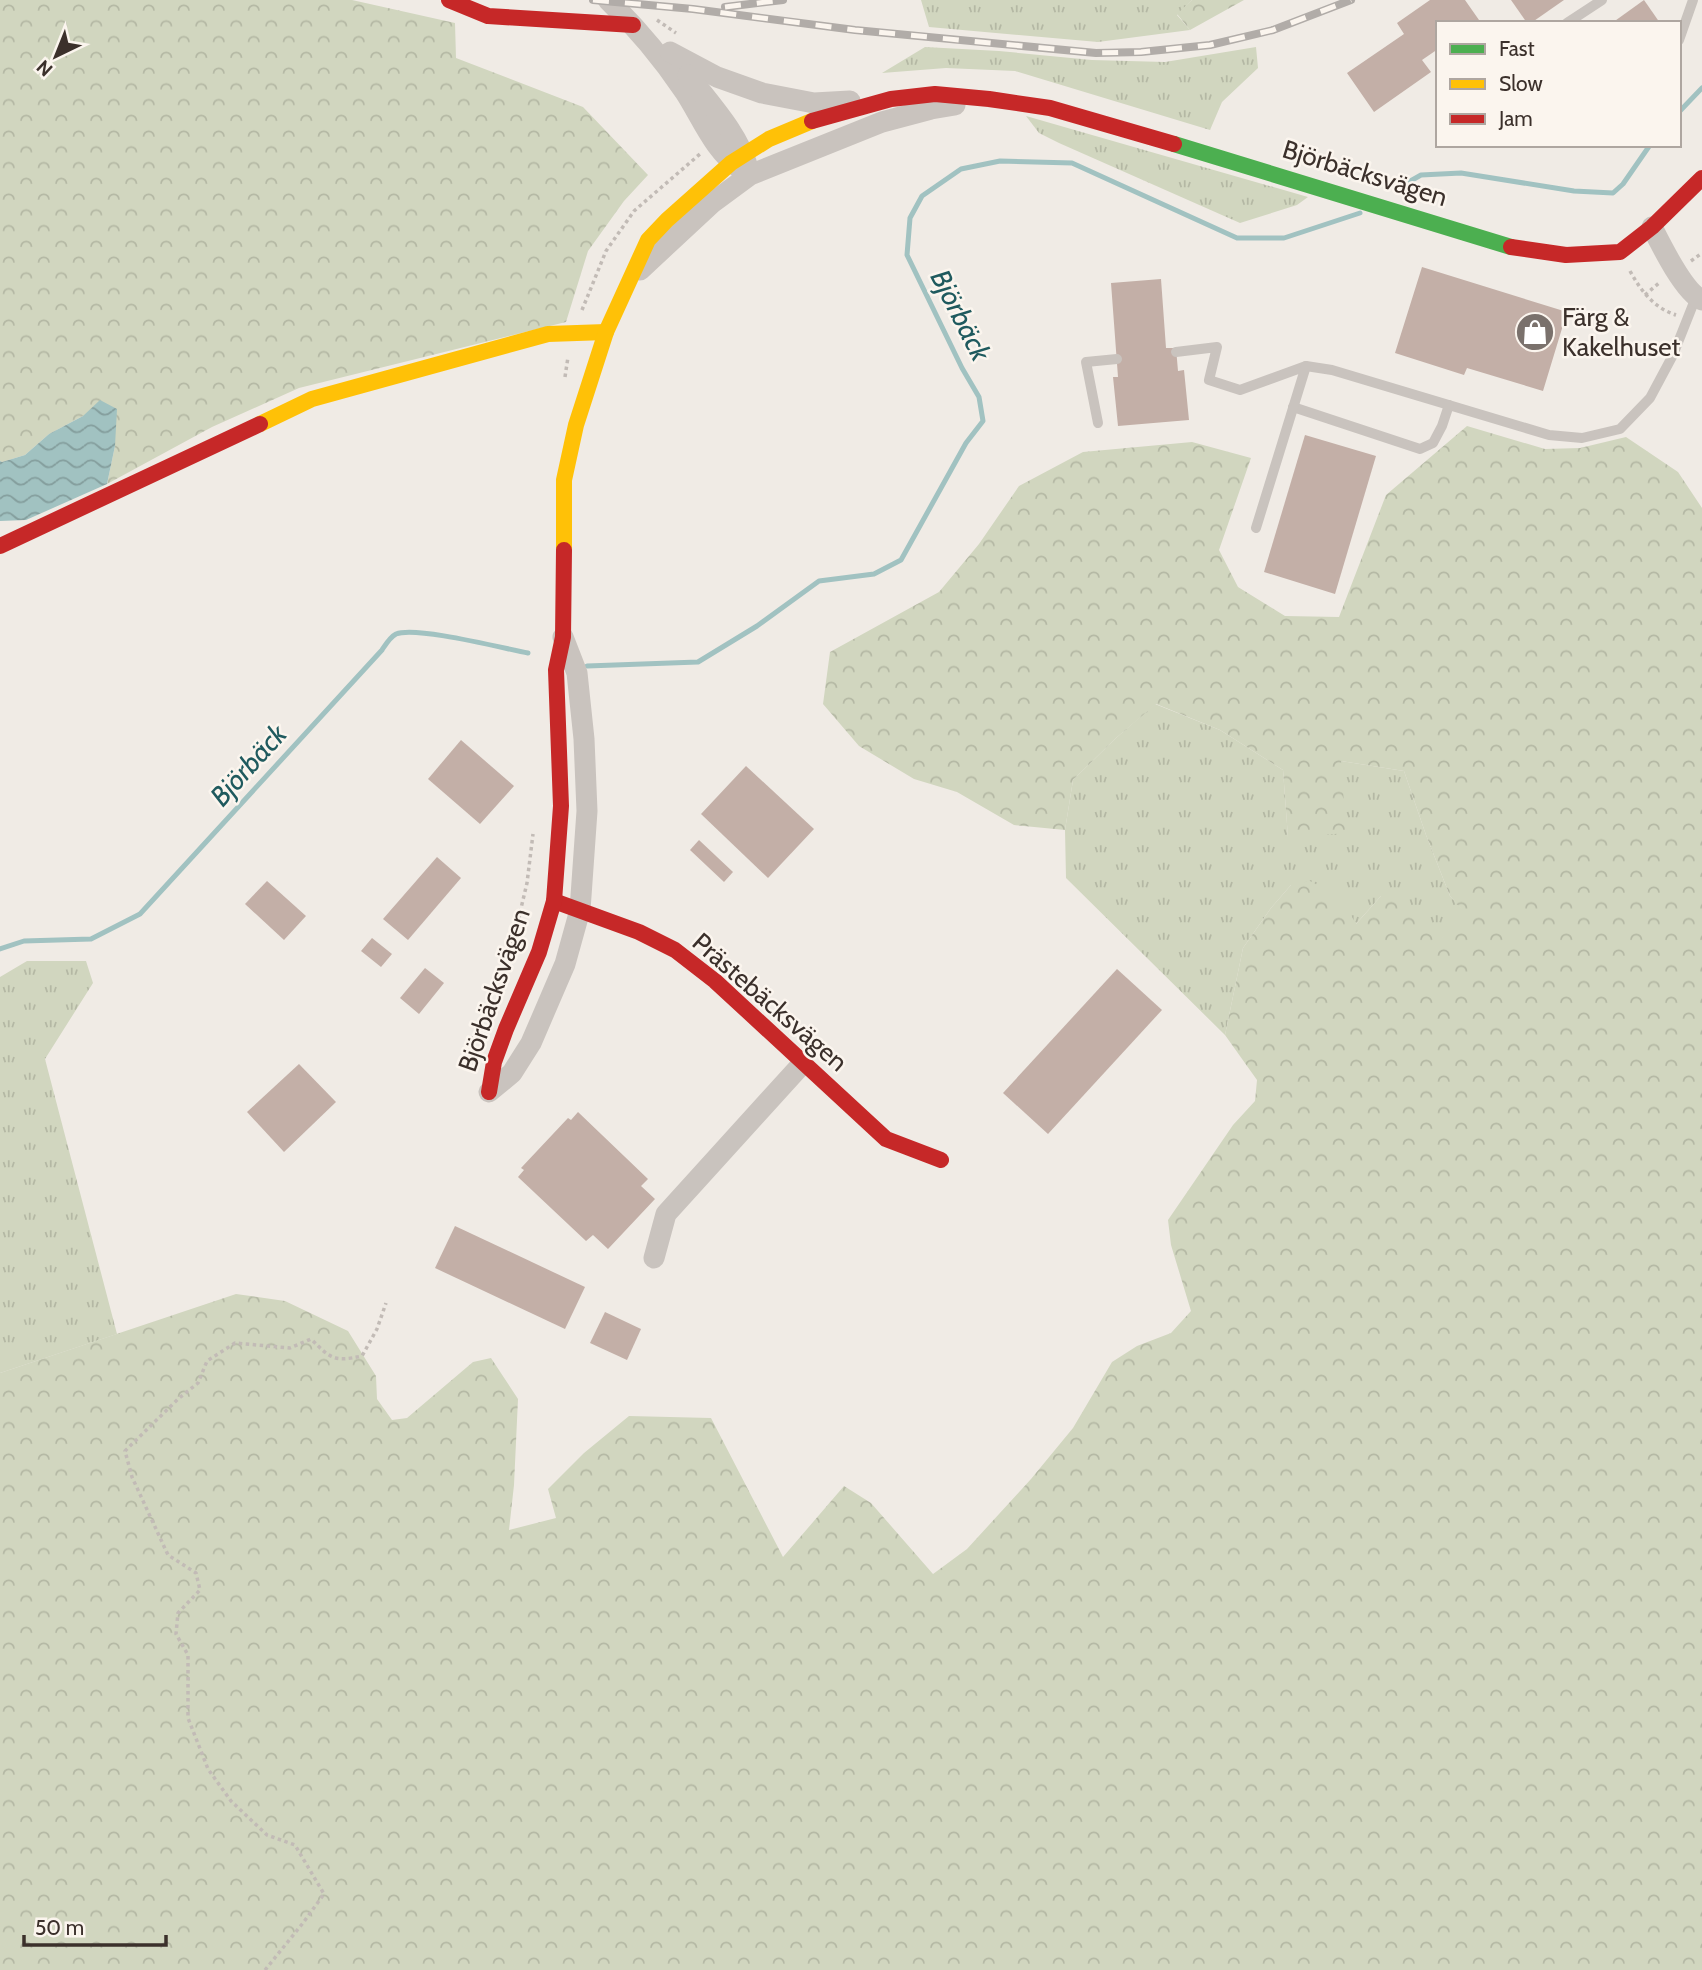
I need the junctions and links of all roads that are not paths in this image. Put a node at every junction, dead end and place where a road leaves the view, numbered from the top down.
1 (449, 0) edge
2 (608, 0) edge
3 (1601, 0) edge
4 (1693, 0) edge
5 (1570, 21) edge
6 (638, 30) junction
7 (1681, 34) edge
8 (670, 52) junction
9 (891, 99) junction
10 (989, 99) junction
11 (738, 158) junction
12 (750, 175) junction
13 (1702, 178) edge
14 (1652, 227) junction
15 (634, 276) junction
16 (1699, 298) edge
17 (606, 331) junction
18 (1176, 352) dead end
19 (1117, 359) dead end
20 (1306, 366) junction
21 (1450, 405) junction
22 (1293, 407) junction
23 (1098, 422) dead end
24 (1256, 528) dead end
25 (0, 546) edge
26 (563, 637) junction
27 (554, 901) junction
28 (580, 910) junction
29 (803, 1063) junction
30 (489, 1092) joint
31 (941, 1160) dead end
32 (654, 1258) dead end

1 - 6 street
2 - 6 street
3 - 5 lane
4 - 7 lane
6 - 8 street
6 - 11 street
8 - 9 street
8 - 11 street
9 - 10 street, Björbäcksvägen
9 - 11 street, Björbäcksvägen
10 - 12 street, Björbäcksvägen
10 - 14 street, Björbäcksvägen
11 - 12 street
11 - 15 street, Björbäcksvägen
12 - 15 street, Björbäcksvägen
13 - 14 street
14 - 16 street
15 - 17 street, Björbäcksvägen
16 - 21 lane
17 - 25 street
17 - 26 street, Björbäcksvägen
18 - 20 lane
19 - 23 lane
20 - 21 lane
20 - 22 lane
21 - 22 lane
22 - 24 lane
26 - 27 street, Björbäcksvägen
26 - 28 street, Björbäcksvägen
27 - 28 street, Prästebäcksvägen
27 - 30 street, Björbäcksvägen
28 - 29 street, Prästebäcksvägen
28 - 30 street, Björbäcksvägen
29 - 31 street, Prästebäcksvägen
29 - 32 street

